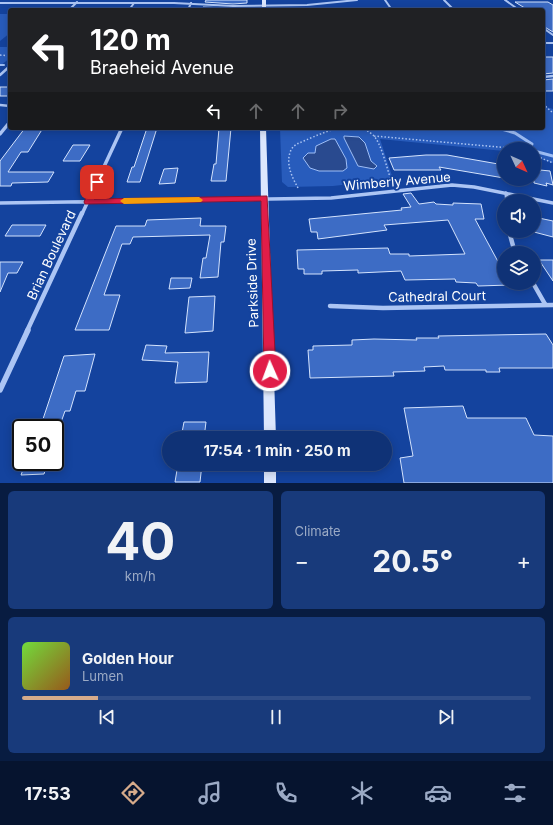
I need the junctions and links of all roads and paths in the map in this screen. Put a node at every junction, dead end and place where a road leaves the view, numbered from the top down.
1 (79, 0) edge
2 (264, 0) edge
3 (358, 0) edge
4 (444, 0) edge
5 (505, 0) edge
6 (0, 3) edge
7 (76, 3) junction
8 (134, 3) junction
9 (191, 3) junction
10 (71, 8) edge
11 (130, 8) edge
12 (189, 8) edge
13 (264, 8) edge
14 (452, 8) edge
15 (516, 8) edge
16 (8, 68) edge
17 (0, 75) edge
18 (545, 106) edge
19 (553, 113) edge
20 (8, 124) edge
21 (121, 130) edge
22 (263, 130) edge
23 (326, 130) edge
24 (360, 130) edge
25 (0, 134) edge
26 (374, 136) junction
27 (497, 147) edge
28 (541, 158) edge
29 (553, 164) edge
30 (391, 180) dead end
31 (298, 188) dead end
32 (506, 193) joint
33 (265, 198) junction
34 (88, 202) junction
35 (0, 203) edge
36 (553, 203) edge
37 (537, 290) edge
38 (545, 304) junction
39 (553, 305) edge
40 (330, 306) dead end
41 (0, 390) edge
42 (270, 431) edge
43 (270, 471) edge
44 (270, 483) edge

1 - 7 street
2 - 13 main road
3 - 13 street
4 - 14 street
5 - 15 street
6 - 7 street
7 - 8 street
7 - 10 street
8 - 9 street
8 - 11 street
9 - 12 street
9 - 13 street
16 - 17 street
18 - 19 path
20 - 25 street
21 - 34 street, Brian Boulevard
22 - 33 main road, Parkside Drive
23 - 31 path
24 - 26 path
26 - 27 path
26 - 30 path
28 - 29 path
32 - 33 street, Wimberly Avenue
32 - 36 street, Wimberly Avenue
33 - 34 street, Wimberly Avenue
33 - 42 main road, Parkside Drive
34 - 35 street, Wimberly Avenue
34 - 41 street, Brian Boulevard
37 - 38 street
38 - 39 street, Cathedral Court
38 - 40 street, Cathedral Court
43 - 44 main road

